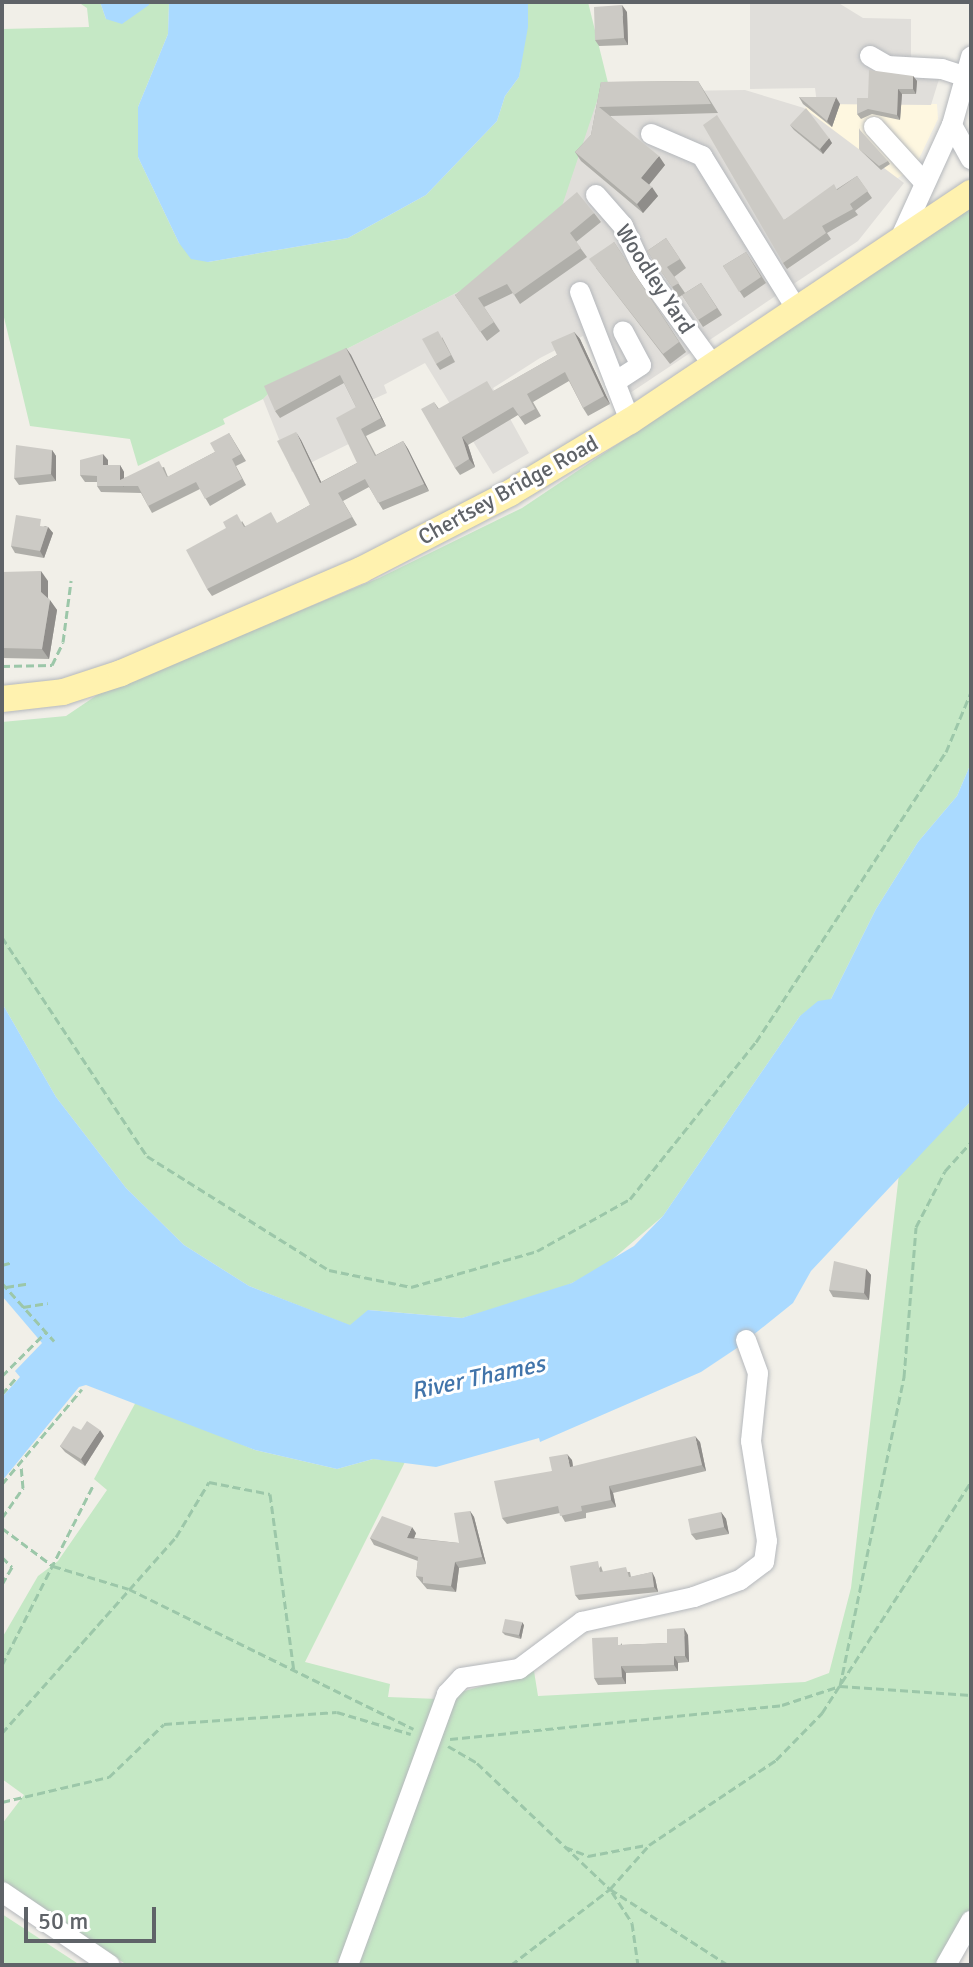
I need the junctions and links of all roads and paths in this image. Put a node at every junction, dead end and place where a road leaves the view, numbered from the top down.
1 (870, 56) dead end
2 (968, 67) edge
3 (952, 125) junction
4 (874, 127) dead end
5 (651, 134) dead end
6 (971, 159) edge
7 (923, 181) junction
8 (971, 193) edge
9 (596, 195) dead end
10 (900, 239) junction
11 (580, 292) dead end
12 (796, 308) junction
13 (623, 331) dead end
14 (713, 365) junction
15 (615, 382) junction
16 (630, 421) junction
17 (71, 581) dead end
18 (2, 666) edge
19 (971, 692) edge
20 (2, 699) edge
21 (2, 937) edge
22 (13, 1262) dead end
23 (2, 1265) edge
24 (30, 1283) dead end
25 (4, 1285) edge
26 (48, 1303) dead end
27 (23, 1307) junction
28 (45, 1333) junction
29 (746, 1340) dead end
30 (54, 1341) dead end
31 (2, 1376) edge
32 (17, 1377) dead end
33 (82, 1389) dead end
34 (2, 1394) edge
35 (21, 1465) junction
36 (971, 1482) edge
37 (2, 1484) edge
38 (93, 1486) dead end
39 (2, 1518) edge
40 (2, 1528) edge
41 (2, 1557) edge
42 (53, 1566) junction
43 (2, 1584) edge
44 (129, 1589) junction
45 (2, 1665) edge
46 (294, 1671) junction
47 (840, 1686) junction
48 (971, 1695) edge
49 (2, 1733) edge
50 (434, 1739) junction
51 (649, 1845) junction
52 (562, 1846) junction
53 (610, 1889) junction
54 (2, 1892) edge
55 (971, 1921) edge
56 (110, 1965) edge
57 (348, 1965) edge
58 (511, 1965) edge
59 (638, 1965) edge
60 (728, 1965) edge
61 (946, 1965) edge

1 - 2 street
2 - 3 street
3 - 6 street
3 - 7 street
4 - 7 street
5 - 12 street
7 - 10 street
8 - 10 main road, Chertsey Bridge Road
9 - 14 street, Woodley Yard
10 - 12 main road, Chertsey Bridge Road
11 - 15 street
12 - 14 main road, Chertsey Bridge Road
13 - 15 street
14 - 16 main road, Chertsey Bridge Road
15 - 16 street
16 - 20 main road, Chertsey Bridge Road
17 - 18 path
19 - 21 path
22 - 23 path
24 - 25 path
25 - 27 path
26 - 27 path
27 - 28 path
28 - 30 path
28 - 31 path
29 - 50 street
32 - 34 path
33 - 35 path
35 - 37 path
35 - 39 path
36 - 47 path
38 - 42 path
40 - 42 path
41 - 43 path
42 - 44 path
42 - 45 path
44 - 46 path
44 - 46 path
44 - 49 path
46 - 50 path
47 - 48 path
47 - 51 path
50 - 52 path
50 - 57 street
51 - 52 path
51 - 53 path
52 - 53 path
53 - 58 path
53 - 59 path
53 - 60 path
54 - 56 street
55 - 61 street

